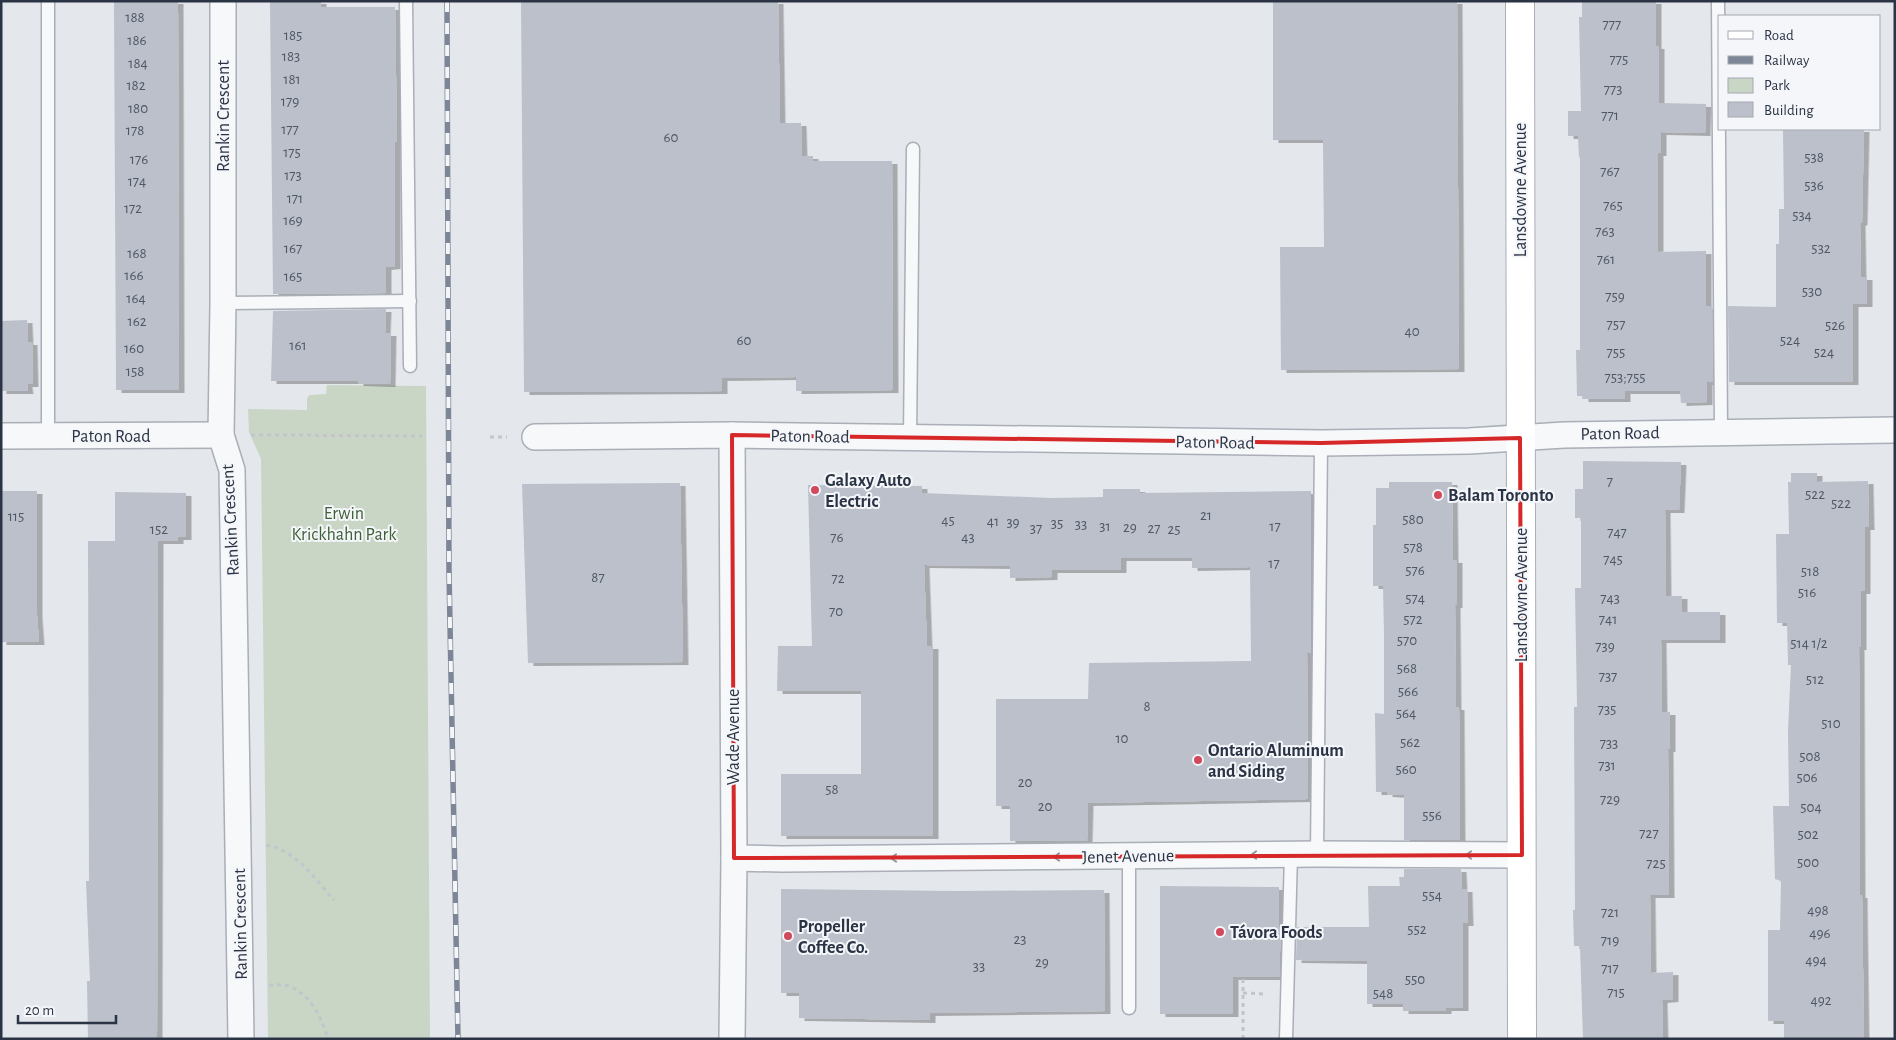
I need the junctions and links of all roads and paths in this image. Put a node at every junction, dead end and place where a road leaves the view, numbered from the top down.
1 (48, 1) edge
2 (223, 1) edge
3 (406, 1) edge
4 (1520, 1) edge
5 (1718, 1) edge
6 (1718, 15) edge
7 (1719, 130) edge
8 (913, 149) dead end
9 (410, 301) junction
10 (223, 303) junction
11 (410, 366) dead end
12 (1895, 430) edge
13 (1720, 431) junction
14 (221, 435) junction
15 (732, 435) junction
16 (1, 436) edge
17 (48, 436) junction
18 (422, 436) dead end
19 (535, 437) dead end
20 (910, 438) junction
21 (1520, 438) junction
22 (1321, 443) junction
23 (262, 844) dead end
24 (1291, 854) junction
25 (1317, 854) junction
26 (1522, 855) junction
27 (1129, 856) junction
28 (734, 858) junction
29 (334, 900) dead end
30 (1243, 977) dead end
31 (263, 985) dead end
32 (1129, 1008) dead end
33 (241, 1039) edge
34 (328, 1039) edge
35 (732, 1039) edge
36 (1243, 1039) edge
37 (1286, 1039) edge
38 (1522, 1039) edge

1 - 17 lane
2 - 10 street, Rankin Crescent
3 - 9 lane
4 - 21 street, Lansdowne Avenue
5 - 6 lane
7 - 13 lane
8 - 20 lane
9 - 10 lane
9 - 11 lane
10 - 14 street, Rankin Crescent
12 - 13 street, Paton Road
13 - 21 street, Paton Road
14 - 17 street, Paton Road
14 - 18 path
14 - 33 street, Rankin Crescent
15 - 19 street, Paton Road
15 - 20 street, Paton Road
15 - 28 street, Wade Avenue
16 - 17 street, Paton Road
20 - 22 street, Paton Road
21 - 22 street, Paton Road
21 - 26 street, Lansdowne Avenue
22 - 25 lane
23 - 29 path
24 - 25 street, Jenet Avenue
24 -> 27 street, Jenet Avenue
24 - 37 lane
26 -> 25 street, Jenet Avenue
26 - 38 street, Lansdowne Avenue
27 -> 28 street, Jenet Avenue
27 - 32 lane
28 - 35 street, Wade Avenue
30 - 36 path
31 - 34 path

